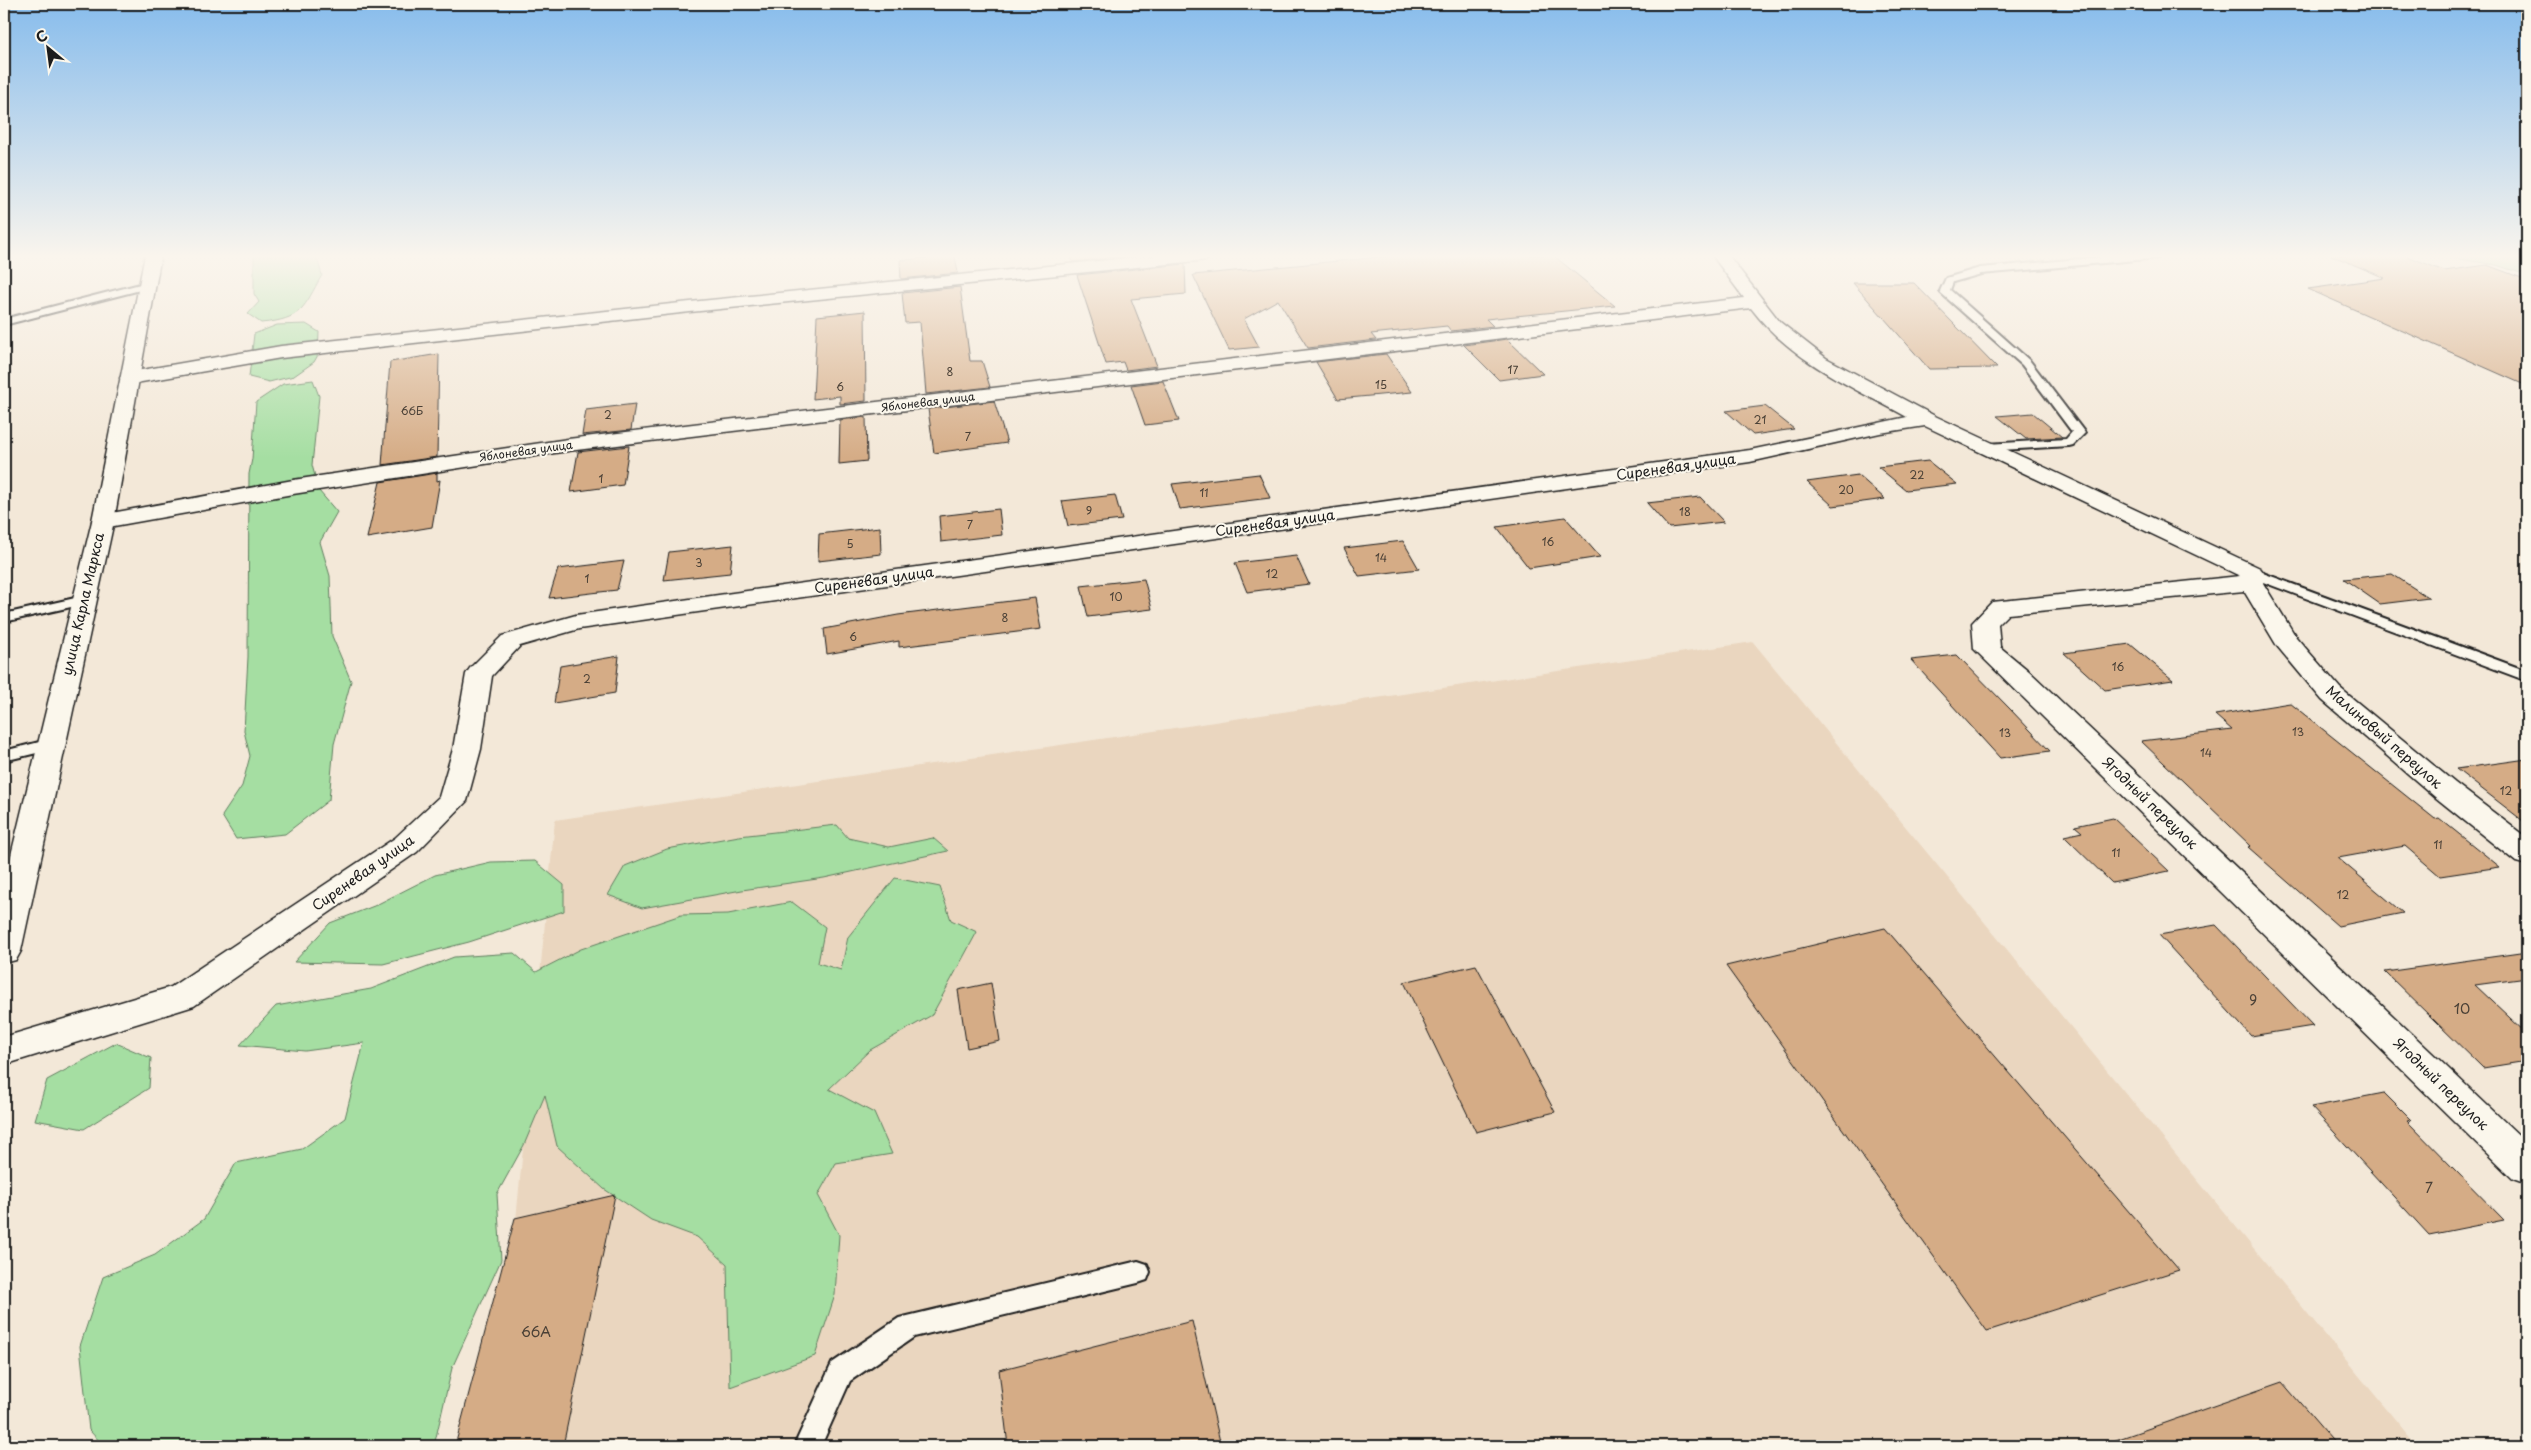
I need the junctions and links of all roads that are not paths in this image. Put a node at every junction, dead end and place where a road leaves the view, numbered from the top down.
1 (141, 323) edge
2 (547, 323) edge
3 (1584, 323) edge
4 (1772, 323) edge
5 (1981, 323) edge
6 (130, 378) junction
7 (1928, 420) junction
8 (1987, 448) junction
9 (103, 521) junction
10 (2252, 578) junction
11 (84, 600) junction
12 (4, 618) edge
13 (2527, 676) edge
14 (51, 744) junction
15 (4, 756) edge
16 (2527, 854) edge
17 (4, 951) edge
18 (4, 1051) edge
19 (2527, 1167) edge
20 (1138, 1272) dead end
21 (807, 1446) edge

1 - 6 street, улица Карла Маркса
2 - 6 street
3 - 9 street, Яблоневая улица
4 - 7 street
5 - 8 lane
6 - 9 street, улица Карла Маркса
7 - 8 street
7 - 18 street, Сиреневая улица
8 - 10 street
9 - 11 street, улица Карла Маркса
10 - 13 lane
10 - 16 street, Малиновый переулок
10 - 19 street, Ягодный переулок
11 - 12 lane
11 - 14 street, улица Карла Маркса
14 - 15 lane
14 - 17 street, улица Карла Маркса
20 - 21 lane

